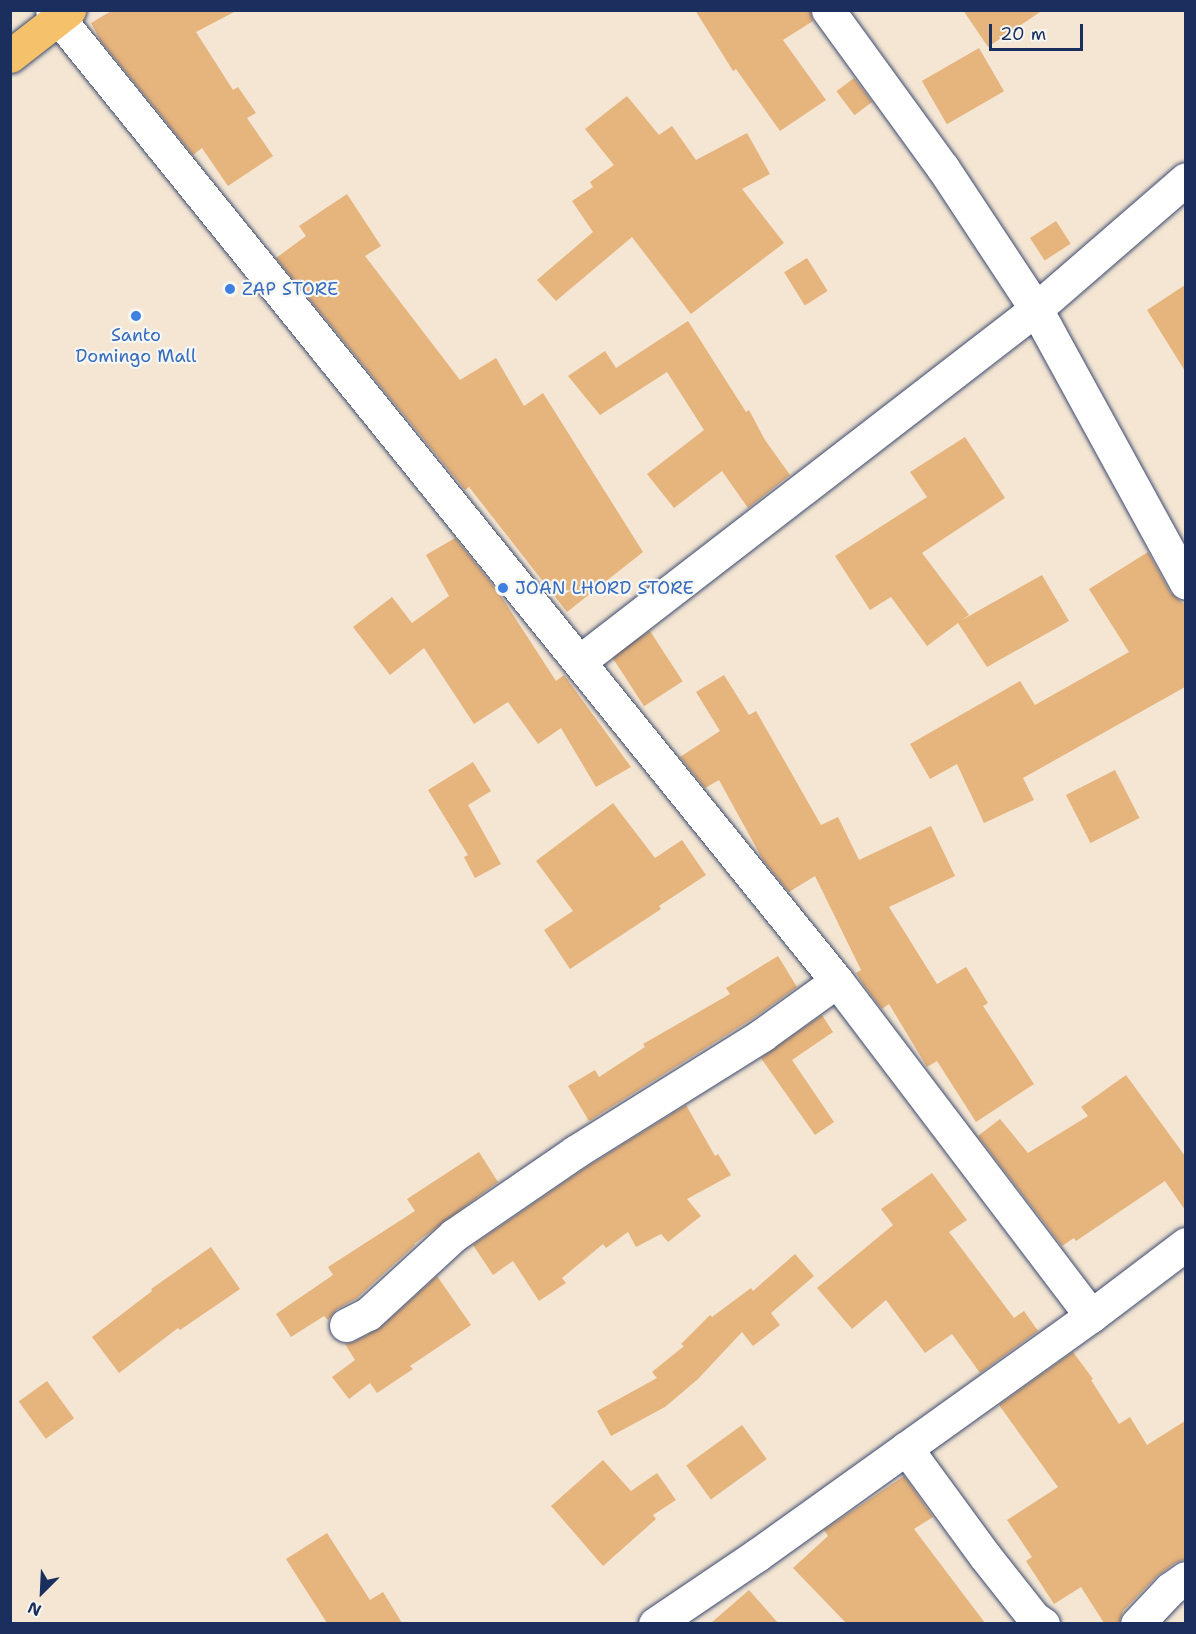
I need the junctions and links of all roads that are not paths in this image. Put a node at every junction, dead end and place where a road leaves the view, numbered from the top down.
1 (828, 10) edge
2 (60, 13) edge
3 (10, 56) edge
4 (1185, 179) edge
5 (1036, 309) junction
6 (1185, 583) edge
7 (580, 661) junction
8 (837, 981) junction
9 (1185, 1244) edge
10 (1090, 1316) junction
11 (346, 1325) dead end
12 (906, 1448) junction
13 (1185, 1578) edge
14 (1036, 1622) edge
15 (655, 1623) edge
16 (1137, 1623) edge

1 - 5 street
2 - 3 highway
2 - 7 street
4 - 5 street
5 - 6 street
5 - 7 street
7 - 8 street
8 - 10 street
8 - 11 street
9 - 10 street
10 - 12 street
12 - 14 street
12 - 15 street
13 - 16 street

